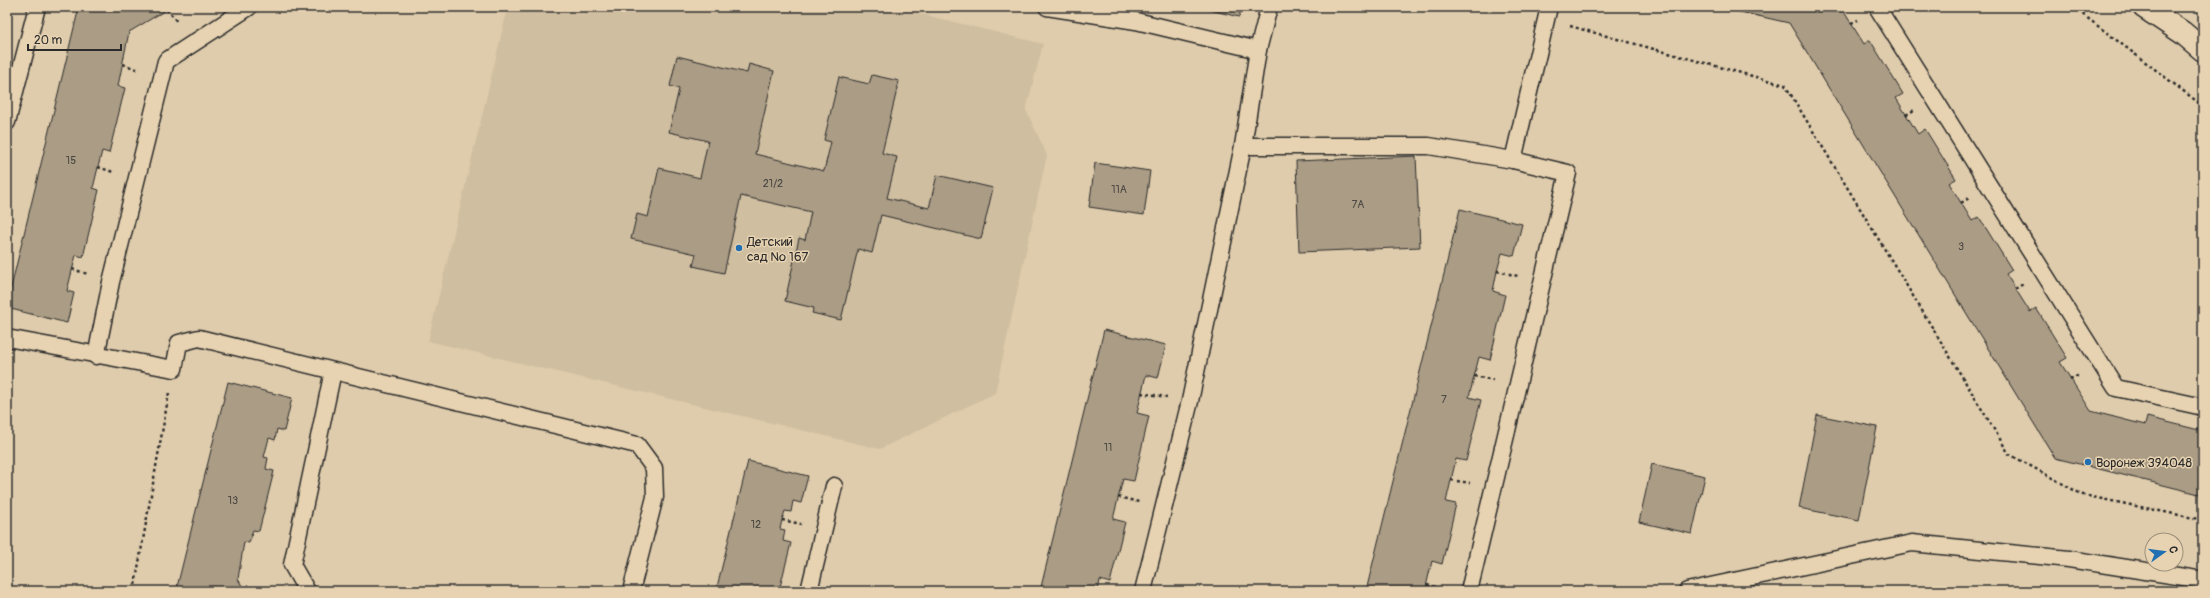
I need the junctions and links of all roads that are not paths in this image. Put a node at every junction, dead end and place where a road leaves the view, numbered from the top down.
1 (37, 7) edge
2 (249, 7) edge
3 (1047, 7) edge
4 (1269, 7) edge
5 (1878, 7) edge
6 (2144, 7) edge
7 (1548, 13) edge
8 (1258, 50) junction
9 (2203, 50) edge
10 (7, 122) edge
11 (1243, 146) junction
12 (1513, 160) junction
13 (7, 338) edge
14 (96, 356) junction
15 (333, 371) junction
16 (2203, 407) edge
17 (834, 486) dead end
18 (2203, 580) edge
19 (307, 591) edge
20 (631, 591) edge
21 (810, 591) edge
22 (1143, 591) edge
23 (1469, 591) edge
24 (1688, 591) edge

1 - 10 lane
2 - 14 lane
3 - 8 lane
4 - 8 lane
5 - 16 lane
6 - 9 street
7 - 12 lane
8 - 11 lane
11 - 12 lane
11 - 22 lane
12 - 23 lane
13 - 14 lane
14 - 15 lane
15 - 19 lane
15 - 20 lane
17 - 21 lane
18 - 24 lane

